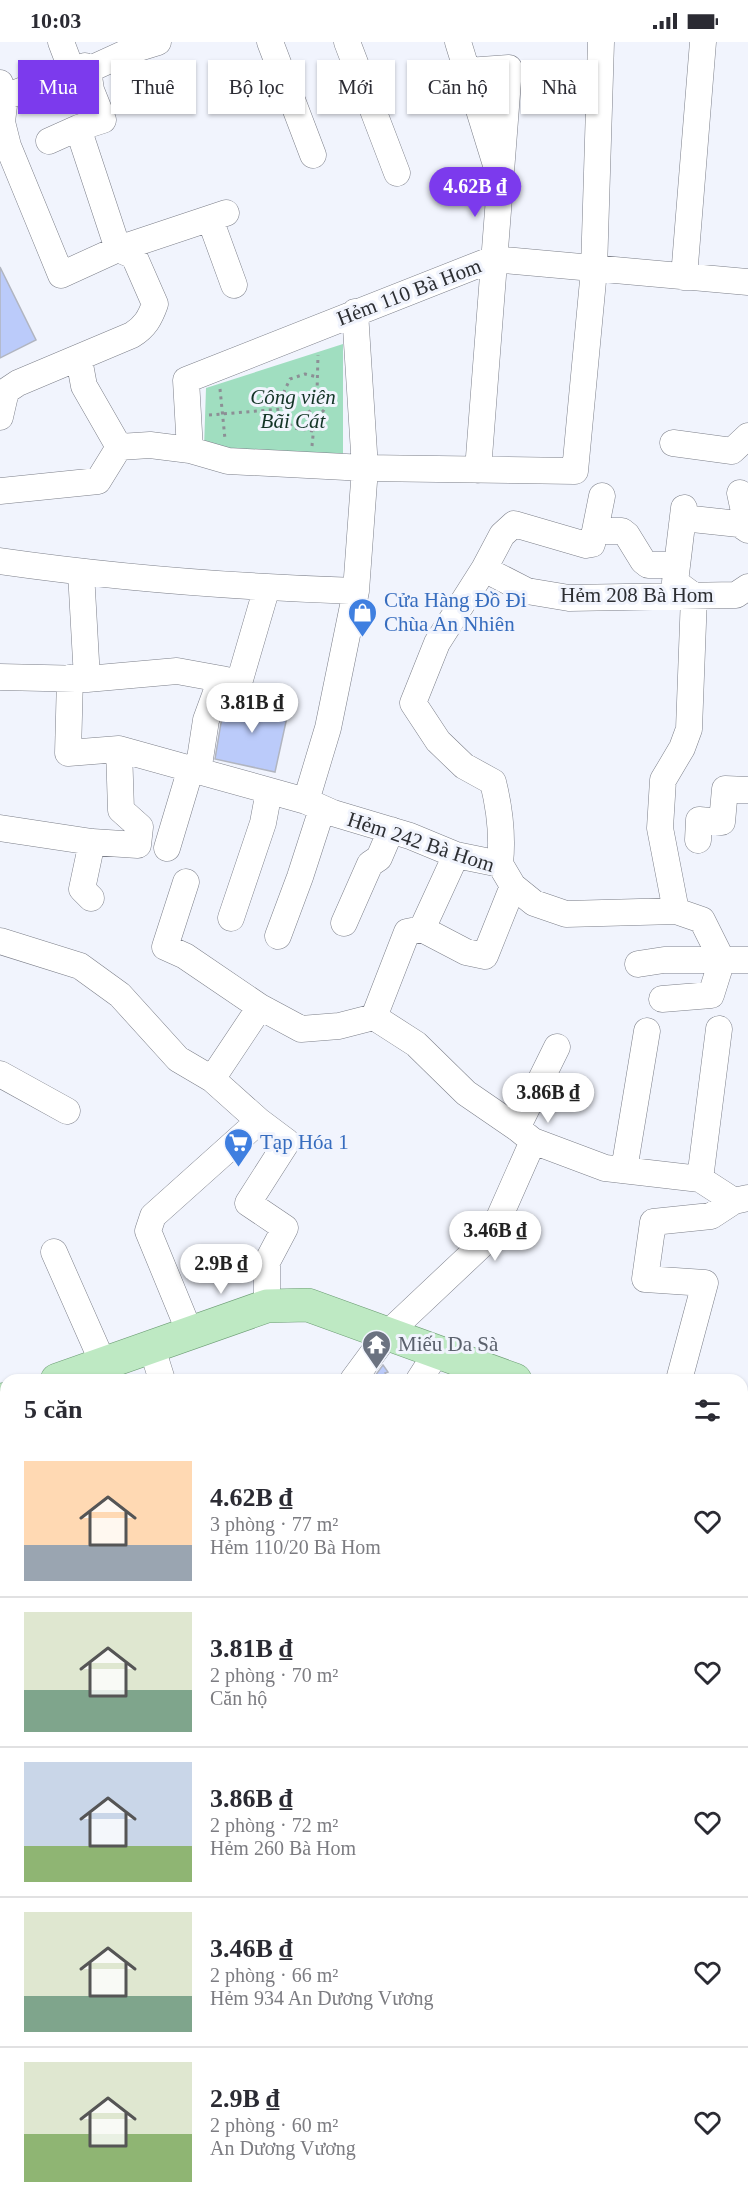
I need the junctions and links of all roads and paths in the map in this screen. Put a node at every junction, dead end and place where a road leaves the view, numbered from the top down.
1 (61, 42) edge
2 (158, 42) edge
3 (270, 42) edge
4 (347, 42) edge
5 (458, 42) edge
6 (600, 42) edge
7 (703, 42) edge
8 (131, 46) edge
9 (73, 60) edge
10 (464, 60) edge
11 (99, 61) edge
12 (18, 88) edge
13 (2, 93) edge
14 (99, 110) edge
15 (480, 114) edge
16 (505, 114) edge
17 (78, 128) junction
18 (49, 141) dead end
19 (313, 155) dead end
20 (397, 173) dead end
21 (500, 180) junction
22 (118, 249) junction
23 (493, 259) junction
24 (594, 270) junction
25 (684, 277) junction
26 (748, 282) edge
27 (234, 285) dead end
28 (356, 312) junction
29 (318, 355) dead end
30 (79, 359) junction
31 (218, 367) junction
32 (317, 377) junction
33 (317, 393) junction
34 (282, 409) junction
35 (222, 414) junction
36 (315, 415) junction
37 (0, 417) edge
38 (188, 417) junction
39 (313, 431) junction
40 (748, 436) edge
41 (673, 443) dead end
42 (119, 447) junction
43 (190, 450) junction
44 (228, 461) junction
45 (310, 465) junction
46 (365, 468) junction
47 (478, 470) junction
48 (0, 491) edge
49 (740, 493) dead end
50 (602, 496) dead end
51 (748, 530) edge
52 (595, 531) junction
53 (0, 561) edge
54 (677, 566) junction
55 (484, 569) junction
56 (81, 572) junction
57 (267, 587) junction
58 (748, 587) edge
59 (357, 591) junction
60 (694, 596) junction
61 (0, 677) edge
62 (79, 679) junction
63 (221, 679) junction
64 (119, 749) junction
65 (195, 770) junction
66 (748, 790) edge
67 (269, 791) junction
68 (314, 805) junction
69 (0, 828) edge
70 (391, 830) junction
71 (698, 840) dead end
72 (92, 842) junction
73 (166, 848) dead end
74 (456, 855) junction
75 (500, 864) junction
76 (186, 882) dead end
77 (513, 886) junction
78 (91, 898) dead end
79 (676, 911) junction
80 (231, 918) dead end
81 (344, 923) dead end
82 (422, 929) junction
83 (278, 936) dead end
84 (1, 944) edge
85 (722, 960) junction
86 (748, 960) edge
87 (638, 964) dead end
88 (662, 999) dead end
89 (260, 1007) junction
90 (374, 1017) junction
91 (719, 1029) dead end
92 (647, 1031) dead end
93 (557, 1047) dead end
94 (0, 1074) edge
95 (212, 1079) junction
96 (67, 1112) dead end
97 (259, 1121) junction
98 (526, 1135) junction
99 (624, 1170) junction
100 (700, 1179) junction
101 (741, 1200) edge
102 (54, 1252) dead end
103 (267, 1306) junction
104 (190, 1333) junction
105 (387, 1334) junction
106 (152, 1348) junction
107 (103, 1363) junction
108 (430, 1371) edge
109 (73, 1374) edge
110 (160, 1374) edge
111 (357, 1374) edge
112 (458, 1374) edge
113 (681, 1374) edge

1 - 9 street
2 - 8 street
3 - 19 street
4 - 20 street
5 - 10 street
6 - 24 street
7 - 25 street
8 - 11 street
12 - 13 street
13 - 22 street
14 - 17 street
15 - 21 street
16 - 21 street
17 - 18 street
17 - 22 street
21 - 23 street
22 - 27 street
22 - 30 street
23 - 24 street, Hẻm 110 Bà Hom
23 - 28 street, Hẻm 110 Bà Hom
23 - 47 street
24 - 25 street, Hẻm 110 Bà Hom
24 - 47 street
25 - 26 street, Hẻm 110 Bà Hom
28 - 31 street, Hẻm 110 Bà Hom
28 - 46 street
29 - 32 path
30 - 37 street
30 - 42 street
31 - 35 path
31 - 38 street, Hẻm 110 Bà Hom
32 - 33 path
32 - 34 path
33 - 36 path
33 - 36 path
34 - 35 path
34 - 39 path
35 - 38 path
35 - 44 path
36 - 39 path
38 - 43 street, Hẻm 110 Bà Hom
39 - 45 path
40 - 41 street
42 - 43 street
42 - 48 street
43 - 44 street
44 - 45 street
45 - 46 street
46 - 47 street
46 - 59 street
49 - 51 street
50 - 52 street
51 - 54 street
52 - 54 street
52 - 55 street
53 - 56 street
54 - 60 street
55 - 60 street, Hẻm 208 Bà Hom
55 - 75 street
56 - 57 street
56 - 62 street
57 - 59 street
57 - 63 street
58 - 60 street, Hẻm 208 Bà Hom
59 - 68 street
60 - 79 street
61 - 62 street
62 - 63 street
62 - 64 street, Hẻm 242 Bà Hom
63 - 65 street
64 - 65 street, Hẻm 242 Bà Hom
64 - 72 street
65 - 67 street, Hẻm 242 Bà Hom
65 - 73 street
66 - 71 street
67 - 68 street, Hẻm 242 Bà Hom
67 - 80 street
68 - 70 street, Hẻm 242 Bà Hom
68 - 83 street
69 - 72 street
70 - 74 street, Hẻm 242 Bà Hom
70 - 81 street
72 - 78 street
74 - 75 street, Hẻm 242 Bà Hom
74 - 82 street
75 - 77 street, Hẻm 242 Bà Hom
76 - 89 street
77 - 79 street, Hẻm 242 Bà Hom
77 - 82 street
79 - 85 street, Hẻm 242 Bà Hom
82 - 90 street
84 - 95 street
85 - 86 street
85 - 87 street
85 - 88 street
89 - 90 street
89 - 95 street
90 - 98 street
91 - 100 street
92 - 99 street
93 - 98 street
94 - 96 street
95 - 97 street
97 - 103 street
97 - 104 street
98 - 99 street
98 - 105 street
99 - 100 street
100 - 101 street
101 - 113 street
102 - 107 street
103 - 104 main road
103 - 105 main road
104 - 106 main road
105 - 108 main road
105 - 111 street
106 - 107 main road
106 - 110 street
107 - 109 main road
108 - 112 main road

